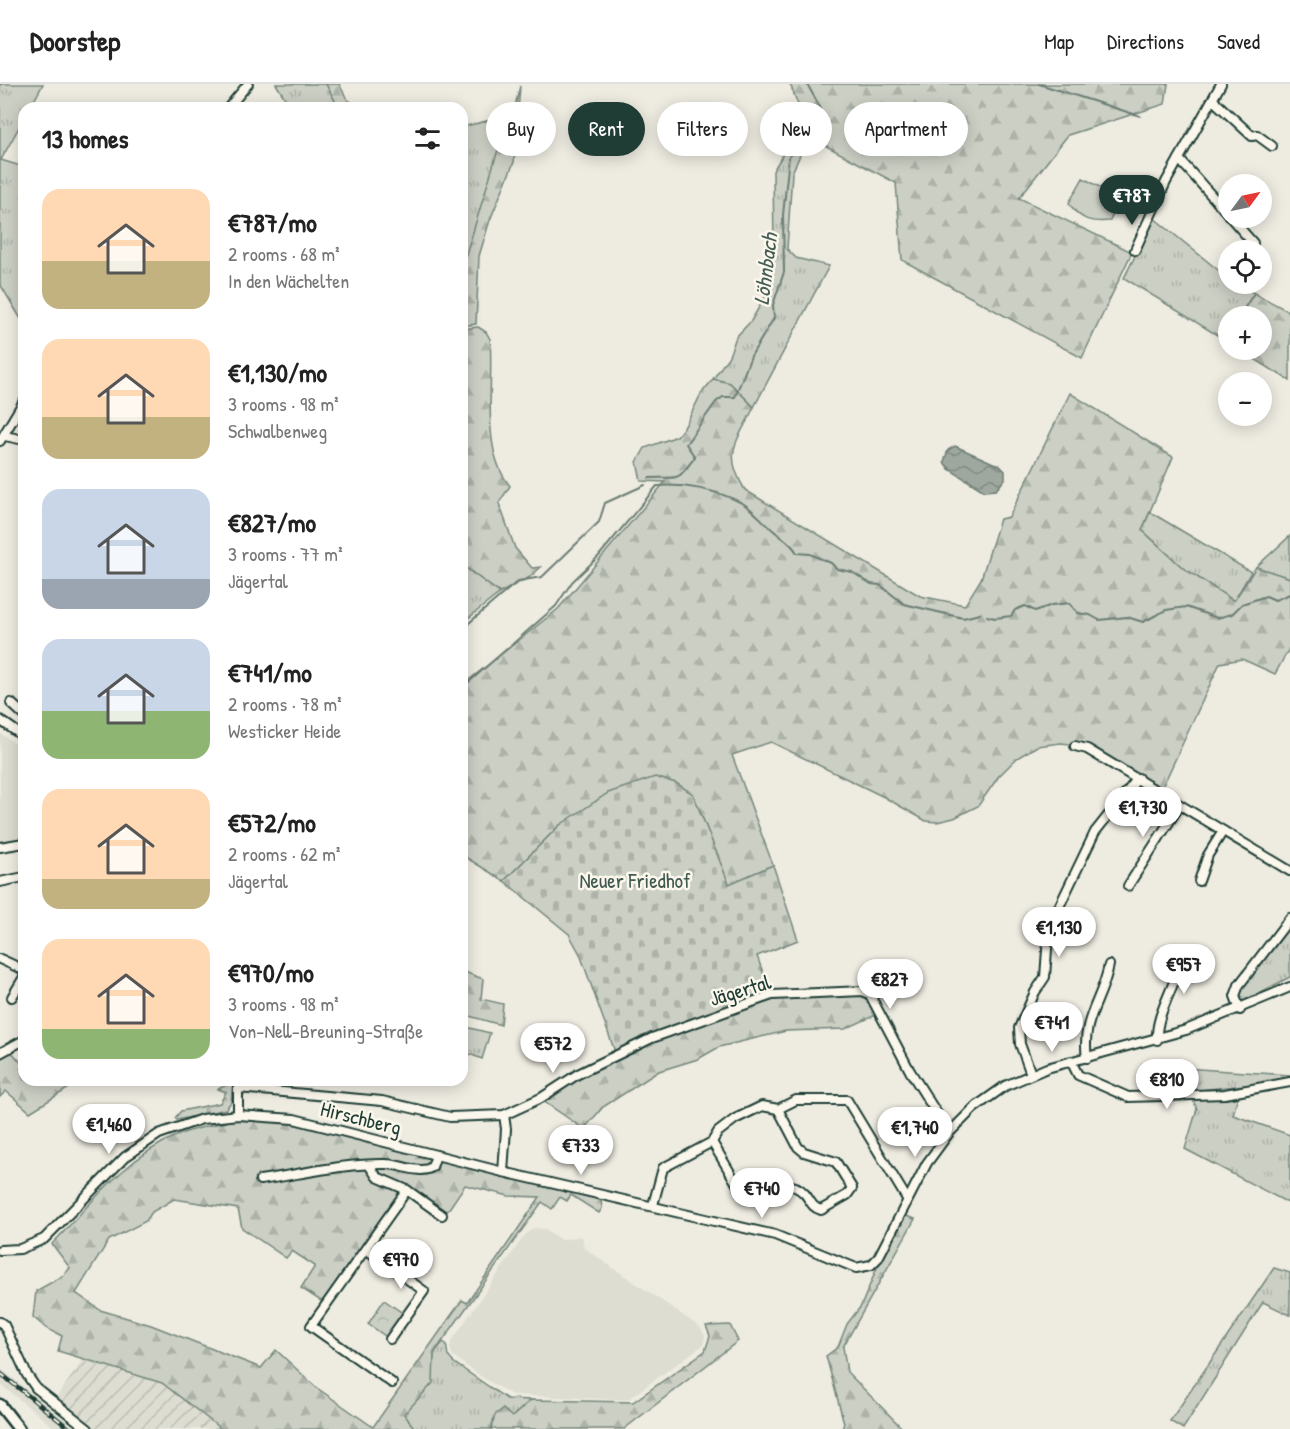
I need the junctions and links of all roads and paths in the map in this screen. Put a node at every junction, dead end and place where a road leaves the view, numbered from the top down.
1 (248, 84) edge
2 (1221, 84) edge
3 (1213, 100) junction
4 (233, 102) edge
5 (1272, 146) dead end
6 (1179, 159) junction
7 (1218, 203) edge
8 (1240, 228) edge
9 (1250, 240) edge
10 (1135, 250) dead end
11 (18, 412) edge
12 (3, 438) edge
13 (18, 439) edge
14 (11, 703) dead end
15 (18, 709) edge
16 (0, 720) edge
17 (18, 733) edge
18 (1075, 746) dead end
19 (1137, 778) junction
20 (1180, 805) junction
21 (1223, 831) junction
22 (18, 844) edge
23 (0, 847) edge
24 (1290, 871) edge
25 (18, 878) edge
26 (1199, 881) dead end
27 (0, 882) edge
28 (1128, 886) dead end
29 (1290, 918) edge
30 (1182, 950) dead end
31 (0, 959) edge
32 (1108, 965) dead end
33 (18, 967) edge
34 (18, 987) edge
35 (1290, 987) edge
36 (12, 997) dead end
37 (1240, 1010) junction
38 (1157, 1040) junction
39 (18, 1043) edge
40 (0, 1053) edge
41 (1088, 1058) junction
42 (1071, 1061) junction
43 (1031, 1074) junction
44 (1290, 1082) edge
45 (238, 1086) edge
46 (255, 1086) edge
47 (778, 1108) junction
48 (238, 1115) junction
49 (504, 1115) junction
50 (949, 1133) junction
51 (712, 1142) junction
52 (436, 1155) junction
53 (369, 1165) junction
54 (503, 1172) junction
55 (260, 1180) dead end
56 (407, 1190) junction
57 (907, 1199) junction
58 (653, 1205) junction
59 (442, 1215) dead end
60 (0, 1250) edge
61 (367, 1250) junction
62 (0, 1322) edge
63 (390, 1339) dead end
64 (392, 1383) dead end
65 (0, 1405) edge
66 (19, 1429) edge
67 (88, 1429) edge

1 - 4 street
2 - 3 street
3 - 5 street
3 - 6 street
6 - 7 street
6 - 10 street
8 - 9 street
11 - 12 street
12 - 13 street
14 - 15 street
16 - 17 street
18 - 19 street
19 - 20 street
19 - 43 street
20 - 21 street
20 - 28 street
21 - 24 street
21 - 26 street
22 - 23 street
25 - 27 street
29 - 37 street
30 - 38 street
31 - 33 street
32 - 41 street
34 - 36 street
35 - 37 street
37 - 38 street
38 - 41 street
39 - 40 street
41 - 42 street
42 - 43 street
42 - 44 street
43 - 50 street
45 - 48 street
46 - 49 street, Jägertal
47 - 51 street
47 - 51 street
47 - 57 street
48 - 52 street, Hirschberg
48 - 60 street, Hirschberg
49 - 50 street, Jägertal
49 - 54 street
50 - 57 street
51 - 58 street
52 - 53 street, Hirschberg
52 - 54 street, Hirschberg
53 - 55 street, Hirschberg
53 - 56 street
54 - 58 street, Hirschberg
56 - 59 street
56 - 61 street
57 - 58 street, Hirschberg
61 - 63 street
61 - 64 street
62 - 67 street
65 - 66 main road

